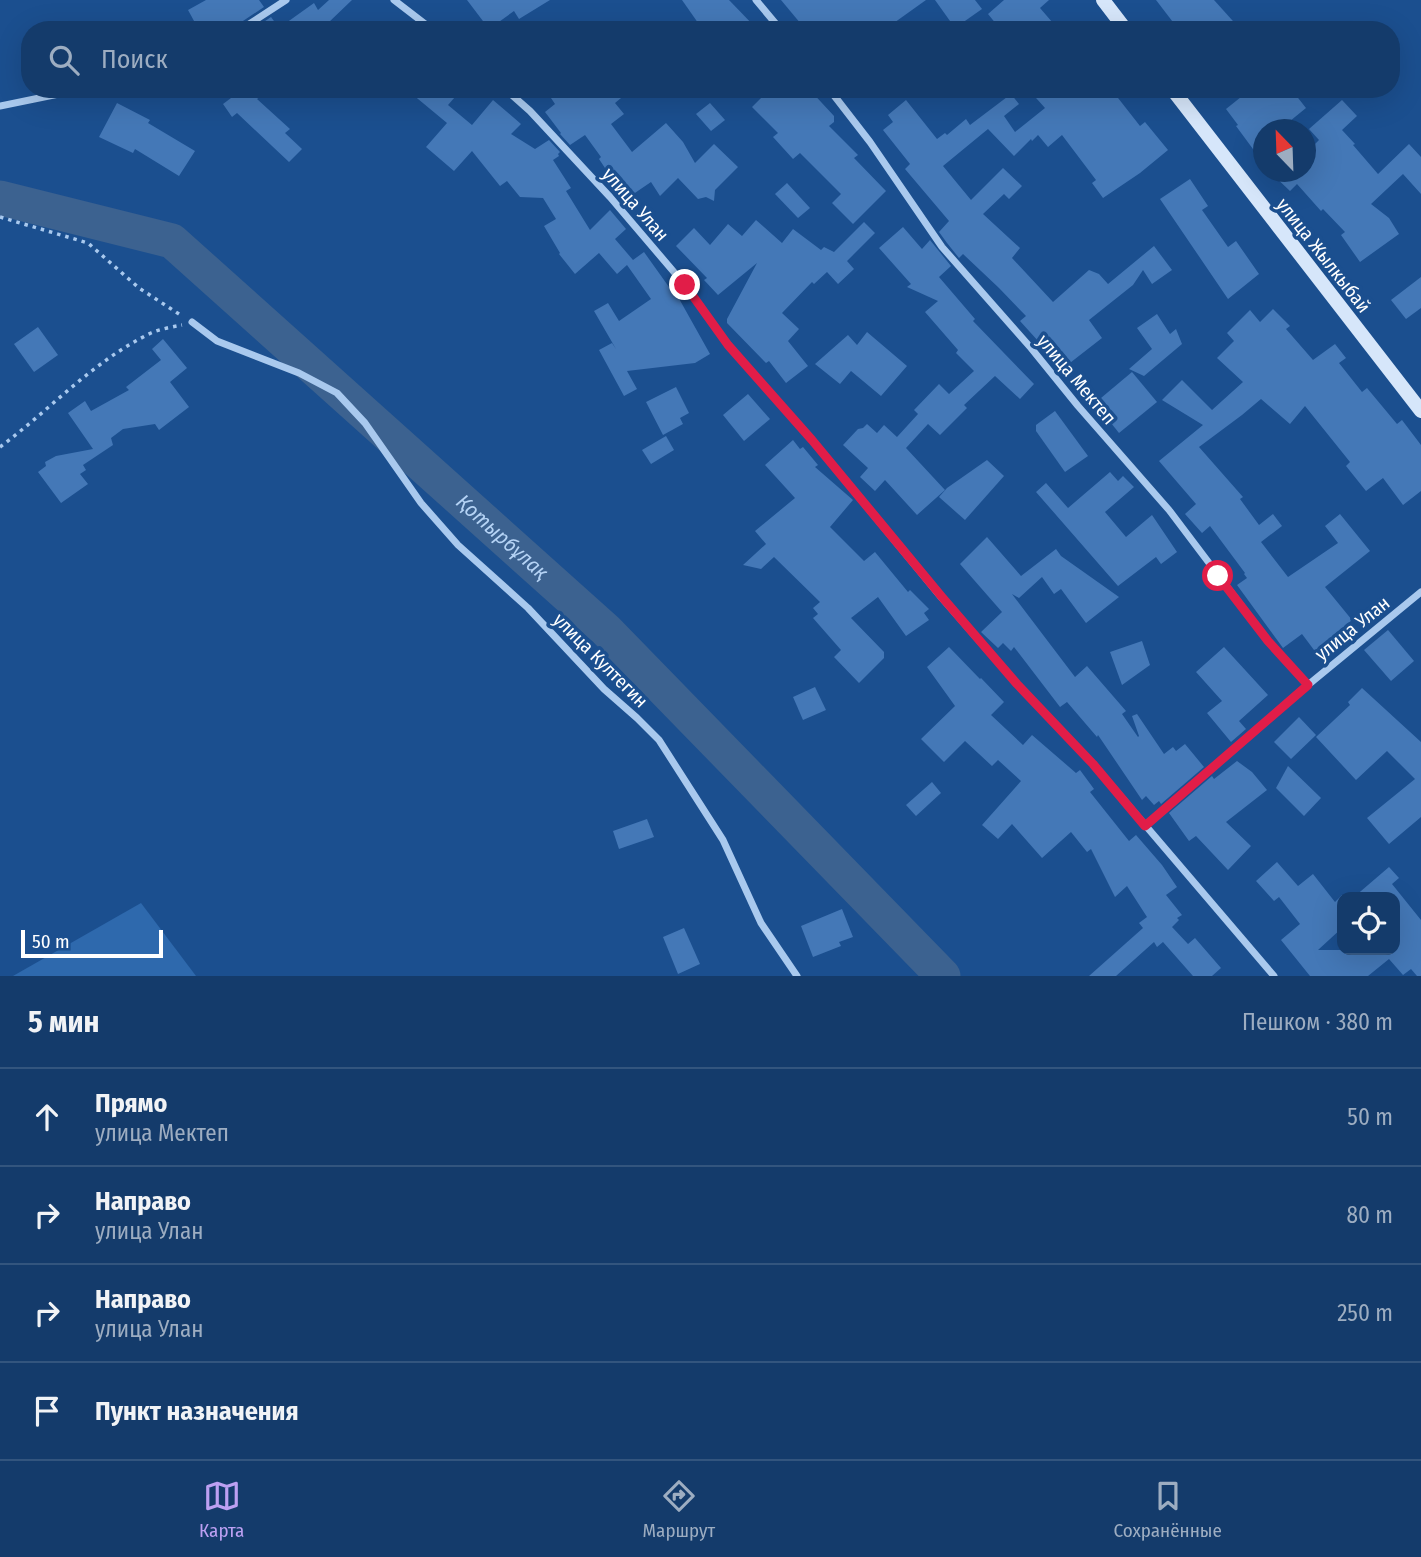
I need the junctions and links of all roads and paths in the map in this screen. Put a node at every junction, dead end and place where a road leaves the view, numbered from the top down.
1 (286, 0) edge
2 (394, 0) edge
3 (756, 0) edge
4 (1103, 0) edge
5 (254, 21) edge
6 (421, 21) edge
7 (774, 21) edge
8 (1119, 21) edge
9 (39, 98) edge
10 (515, 98) edge
11 (837, 98) edge
12 (1179, 98) edge
13 (0, 106) edge
14 (0, 217) edge
15 (192, 322) junction
16 (1421, 411) edge
17 (0, 447) edge
18 (1421, 592) edge
19 (1308, 685) junction
20 (1145, 826) junction
21 (797, 976) edge
22 (1274, 976) edge

1 - 5 street
2 - 6 street
3 - 7 street
4 - 8 street
9 - 13 street
10 - 20 street, улица Улан
11 - 19 street, улица Мектеп
12 - 16 street, улица Жылкыбай
14 - 15 path
15 - 17 path
15 - 21 street, улица Култегин
18 - 19 street, улица Улан
19 - 20 street, улица Улан
20 - 22 street, улица Улан

